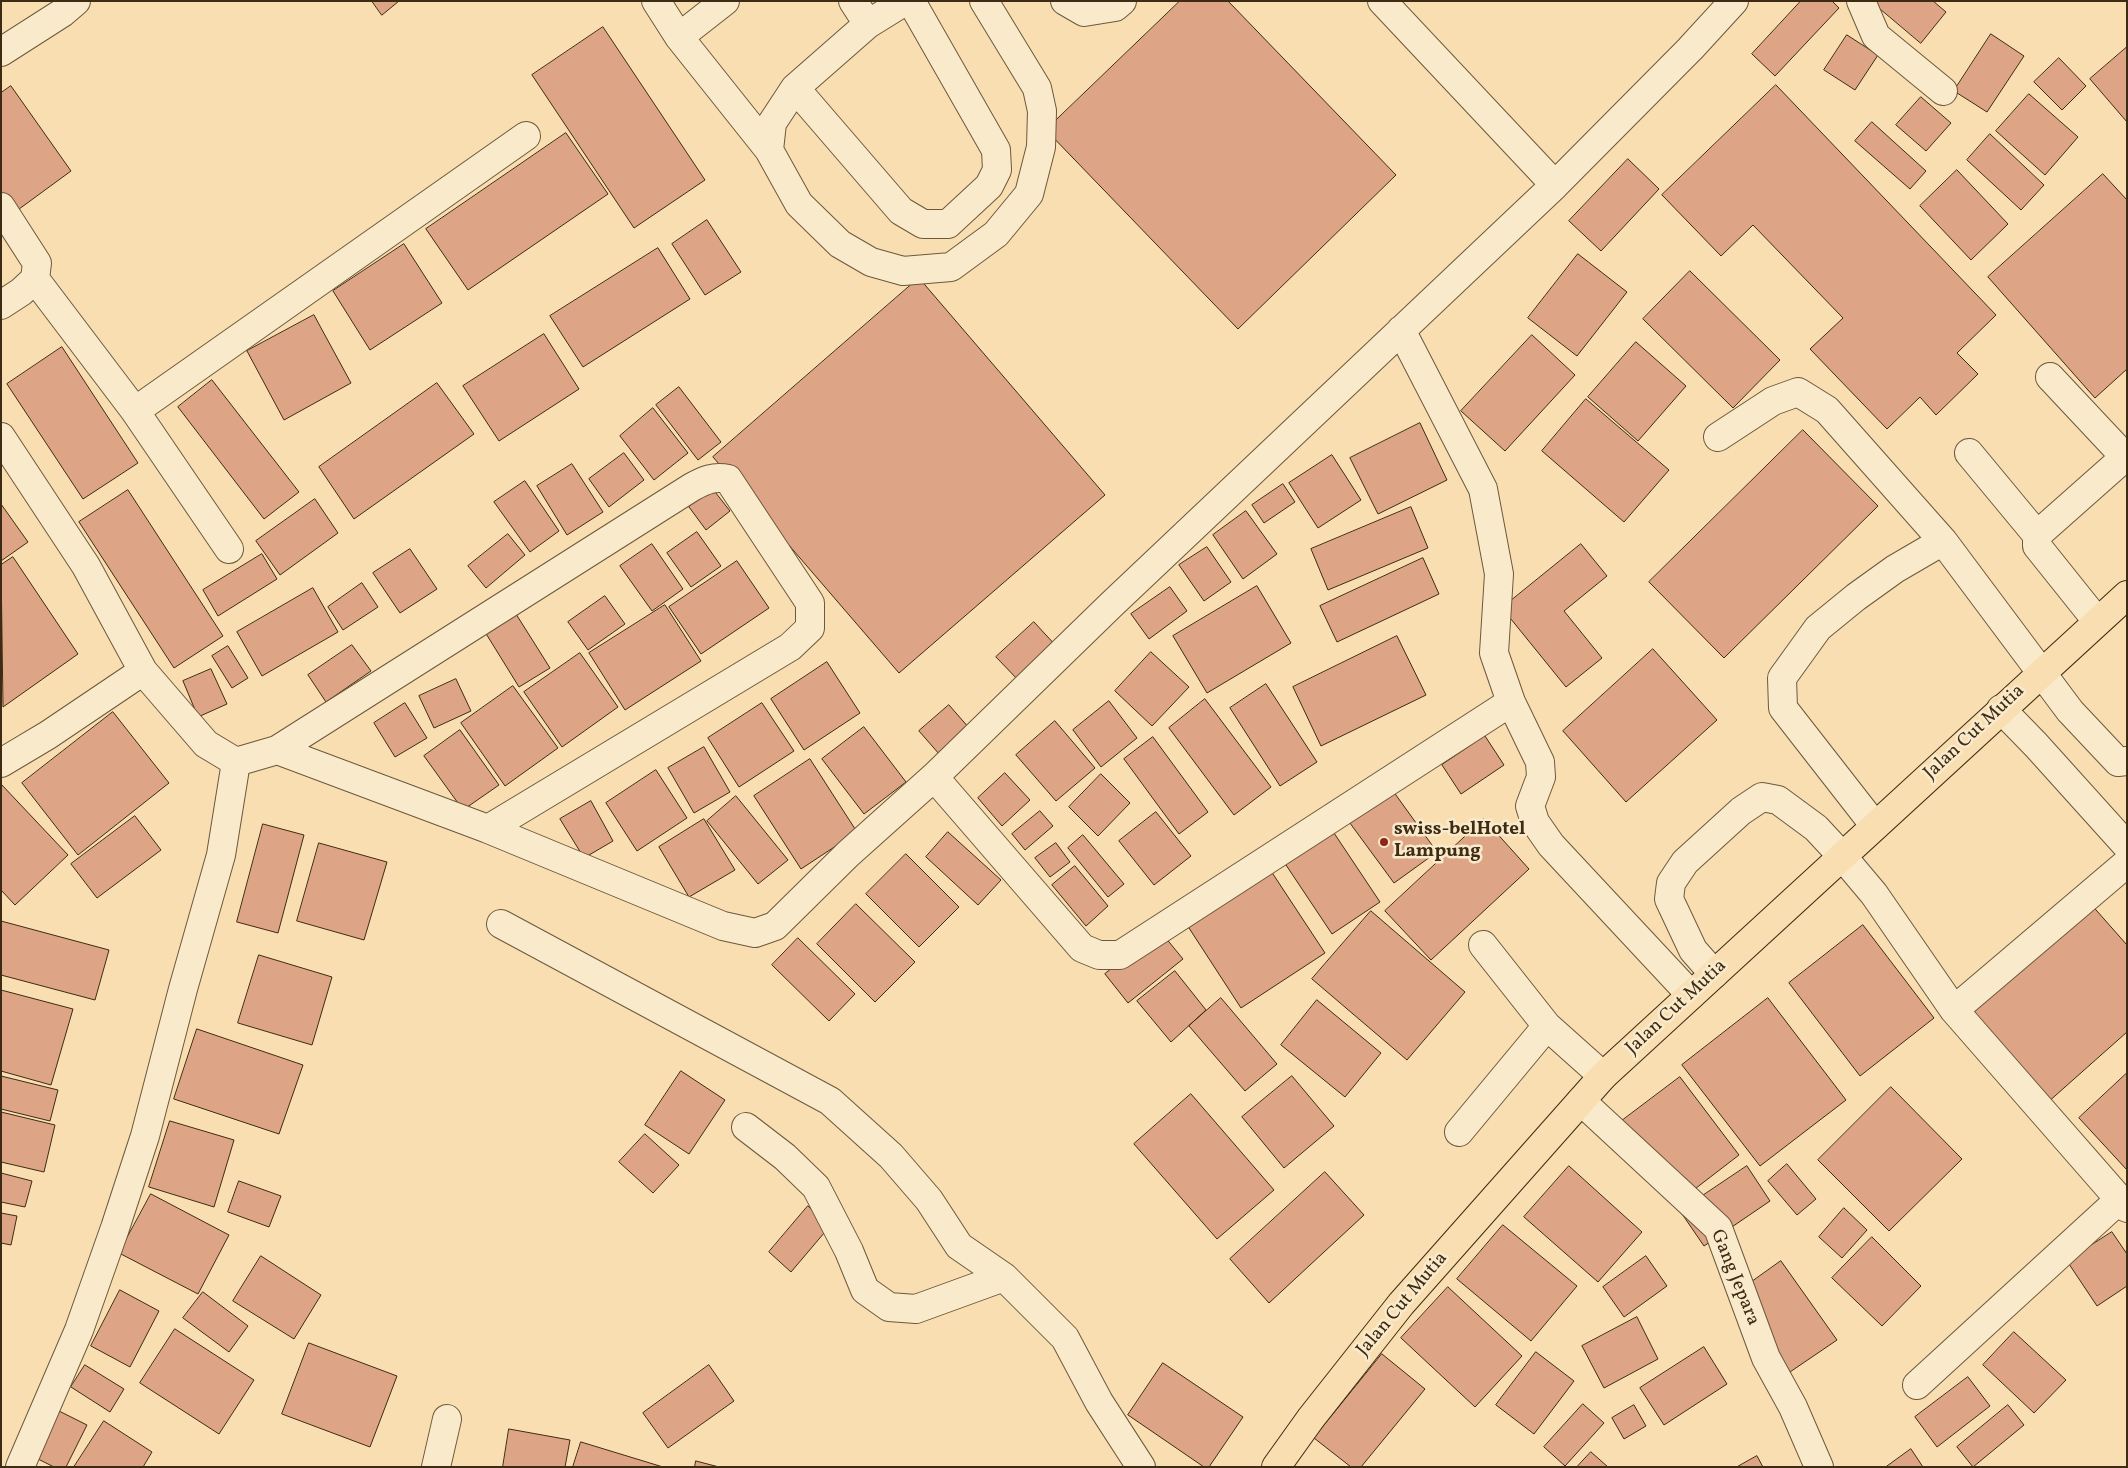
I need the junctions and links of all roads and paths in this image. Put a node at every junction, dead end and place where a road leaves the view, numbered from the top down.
1 (76, 1) edge
2 (656, 1) edge
3 (725, 1) edge
4 (853, 1) edge
5 (905, 1) edge
6 (911, 1) edge
7 (984, 1) edge
8 (1065, 1) edge
9 (1122, 1) edge
10 (1382, 1) edge
11 (1734, 1) edge
12 (1861, 1) edge
13 (868, 24) junction
14 (679, 37) junction
15 (1, 52) edge
16 (795, 88) junction
17 (1943, 91) dead end
18 (526, 136) dead end
19 (769, 150) junction
20 (1555, 185) junction
21 (1, 207) edge
22 (35, 279) junction
23 (1, 305) edge
24 (1401, 330) junction
25 (2050, 377) dead end
26 (135, 411) junction
27 (1, 437) edge
28 (1718, 437) dead end
29 (1968, 454) dead end
30 (2126, 458) edge
31 (2037, 535) junction
32 (1943, 541) junction
33 (229, 549) dead end
34 (2127, 595) edge
35 (2097, 621) junction
36 (143, 670) junction
37 (2041, 672) junction
38 (1512, 702) junction
39 (2001, 709) junction
40 (277, 750) junction
41 (236, 762) junction
42 (1, 763) edge
43 (2124, 765) edge
44 (934, 777) junction
45 (1875, 826) junction
46 (488, 829) junction
47 (2127, 846) edge
48 (1842, 856) junction
49 (2127, 863) edge
50 (501, 924) dead end
51 (1483, 946) dead end
52 (1714, 974) junction
53 (1691, 995) junction
54 (1954, 1010) junction
55 (1547, 1026) junction
56 (1603, 1076) junction
57 (1581, 1101) junction
58 (746, 1127) dead end
59 (1459, 1132) dead end
60 (2123, 1204) edge
61 (1004, 1277) junction
62 (1917, 1385) dead end
63 (447, 1419) dead end
64 (20, 1467) edge
65 (436, 1467) edge
66 (1141, 1467) edge
67 (1276, 1467) edge
68 (1819, 1467) edge

1 - 15 street
2 - 14 street
3 - 14 street
4 - 13 street
5 - 13 street
6 - 16 street
7 - 19 street
8 - 9 street
10 - 20 street
11 - 20 street
12 - 17 street
13 - 16 street
14 - 19 street
16 - 19 street
18 - 26 street
20 - 24 street
21 - 22 street
22 - 23 street
22 - 26 street
24 - 38 street
24 - 44 street
25 - 30 street
26 - 33 street
27 - 36 street
28 - 32 street
29 - 31 street
30 - 31 street
31 - 35 street
32 - 37 street
32 - 45 street
34 - 35 main road, Jalan Cut Mutia
35 - 37 main road, Jalan Cut Mutia
36 - 41 street
36 - 42 street
37 - 39 main road, Jalan Cut Mutia
37 - 43 street
38 - 44 street
38 - 53 street
39 - 45 main road, Jalan Cut Mutia
39 - 47 street
40 - 41 street
40 - 46 street
40 - 46 street
41 - 64 street
44 - 46 street
45 - 48 main road, Jalan Cut Mutia
48 - 52 main road, Jalan Cut Mutia
48 - 52 street
48 - 54 street
49 - 54 street
50 - 61 street
51 - 55 street
52 - 53 main road, Jalan Cut Mutia
53 - 56 main road, Jalan Cut Mutia
54 - 60 street
55 - 56 street
55 - 59 street
56 - 57 main road, Jalan Cut Mutia
57 - 67 main road, Jalan Cut Mutia
57 - 68 street, Gang Jepara
58 - 61 street
60 - 62 street
61 - 66 street
63 - 65 street

